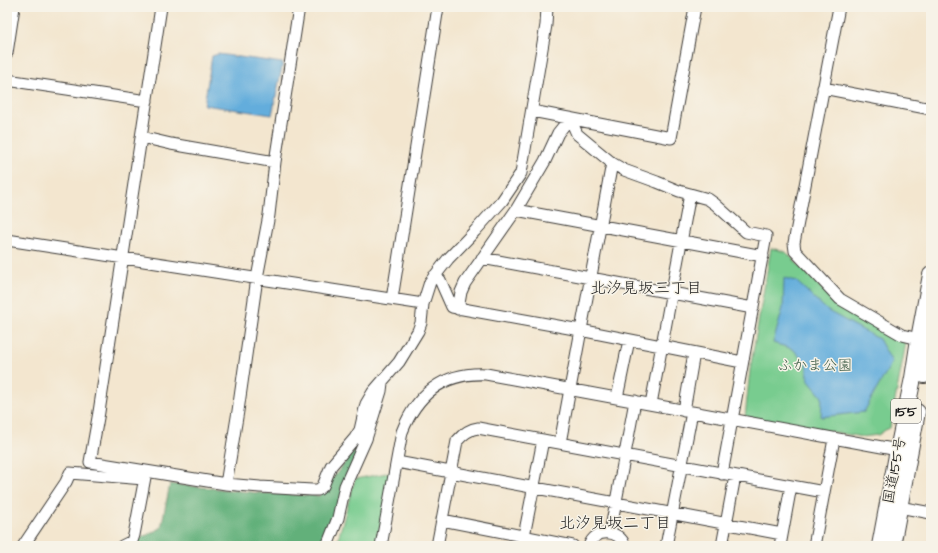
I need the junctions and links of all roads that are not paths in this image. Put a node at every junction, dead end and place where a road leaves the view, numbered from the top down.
1 (14, 7) edge
2 (161, 7) edge
3 (299, 7) edge
4 (438, 7) edge
5 (547, 7) edge
6 (695, 7) edge
7 (839, 7) edge
8 (9, 29) edge
9 (7, 53) edge
10 (7, 80) edge
11 (823, 88) junction
12 (147, 101) junction
13 (931, 109) edge
14 (532, 110) junction
15 (570, 118) junction
16 (141, 137) junction
17 (275, 162) junction
18 (612, 163) junction
19 (690, 194) junction
20 (516, 210) junction
21 (600, 225) junction
22 (7, 240) edge
23 (682, 240) junction
24 (762, 256) junction
25 (122, 257) junction
26 (482, 258) junction
27 (434, 276) junction
28 (931, 276) edge
29 (257, 278) junction
30 (590, 278) junction
31 (672, 293) junction
32 (392, 299) junction
33 (424, 304) junction
34 (753, 308) junction
35 (458, 309) junction
36 (580, 330) junction
37 (925, 339) edge
38 (629, 340) junction
39 (662, 346) junction
40 (694, 353) junction
41 (742, 362) junction
42 (382, 383) junction
43 (569, 389) junction
44 (617, 398) junction
45 (635, 402) junction
46 (651, 404) junction
47 (688, 411) junction
48 (732, 420) junction
49 (834, 439) junction
50 (543, 440) junction
51 (560, 443) junction
52 (898, 450) junction
53 (625, 456) junction
54 (397, 462) junction
55 (681, 466) junction
56 (451, 472) junction
57 (722, 474) junction
58 (145, 475) junction
59 (735, 476) junction
60 (226, 484) junction
61 (791, 486) junction
62 (534, 488) junction
63 (824, 492) junction
64 (616, 504) junction
65 (899, 507) junction
66 (931, 513) edge
67 (672, 514) junction
68 (442, 520) junction
69 (726, 524) junction
70 (610, 533) junction
71 (782, 534) junction
72 (523, 541) edge
73 (23, 546) edge
74 (122, 546) edge
75 (327, 546) edge
76 (381, 546) edge
77 (437, 546) edge
78 (573, 546) edge
79 (589, 546) edge
80 (625, 546) edge
81 (666, 546) edge
82 (722, 546) edge
83 (780, 546) edge
84 (814, 546) edge
85 (880, 546) edge
86 (892, 546) edge

1 - 8 street
2 - 12 street
3 - 17 street
4 - 32 street
5 - 14 street
6 - 15 street
7 - 11 street
8 - 9 street
10 - 12 street
11 - 13 street
11 - 37 street
12 - 16 street
14 - 15 street
14 - 27 street
15 - 18 street
15 - 20 street
16 - 17 street
16 - 25 street
17 - 29 street
18 - 19 street
18 - 21 street
19 - 23 street
19 - 24 street
20 - 21 street
20 - 26 street
21 - 23 street
21 - 30 street
22 - 25 street
23 - 24 street
23 - 31 street
24 - 34 street
25 - 29 street
25 - 58 street
26 - 30 street
26 - 35 street
27 - 33 street
27 - 35 street
28 - 37 highway, 国道155号 / 155
29 - 32 street
29 - 60 street
30 - 31 street
30 - 36 street
31 - 34 street
31 - 39 street
32 - 33 street
33 - 42 street
34 - 41 street
35 - 36 street
36 - 38 street
36 - 43 street
37 - 52 highway, 国道155号 / 155
37 - 65 highway, 国道155号 / 155
38 - 39 street
38 - 44 street
39 - 40 street
39 - 46 street
40 - 41 street
40 - 47 street
41 - 48 street
42 - 60 street
42 - 75 street
43 - 44 street
43 - 51 street
43 - 54 street
44 - 45 street
45 - 46 street
45 - 53 street
46 - 47 street
47 - 48 street
47 - 55 street
48 - 49 street
48 - 57 street
49 - 52 street
49 - 63 street
50 - 51 street
50 - 56 street
50 - 62 street
51 - 53 street
52 - 85 highway, 国道155号 / 155
53 - 55 street
53 - 64 street
54 - 56 street
54 - 76 street
55 - 57 street
55 - 67 street
56 - 62 street
56 - 68 street
57 - 59 street
58 - 60 street
58 - 73 street
58 - 74 street
59 - 61 street
59 - 69 street
61 - 63 street
61 - 71 street
62 - 64 street
62 - 72 street
63 - 84 street
64 - 67 street
64 - 70 street
65 - 66 street
65 - 86 highway, 国道155号 / 155
67 - 69 street
67 - 81 street
68 - 72 street
68 - 77 street
69 - 71 street
69 - 82 street
70 - 79 street
70 - 80 street
71 - 83 street
72 - 78 street

